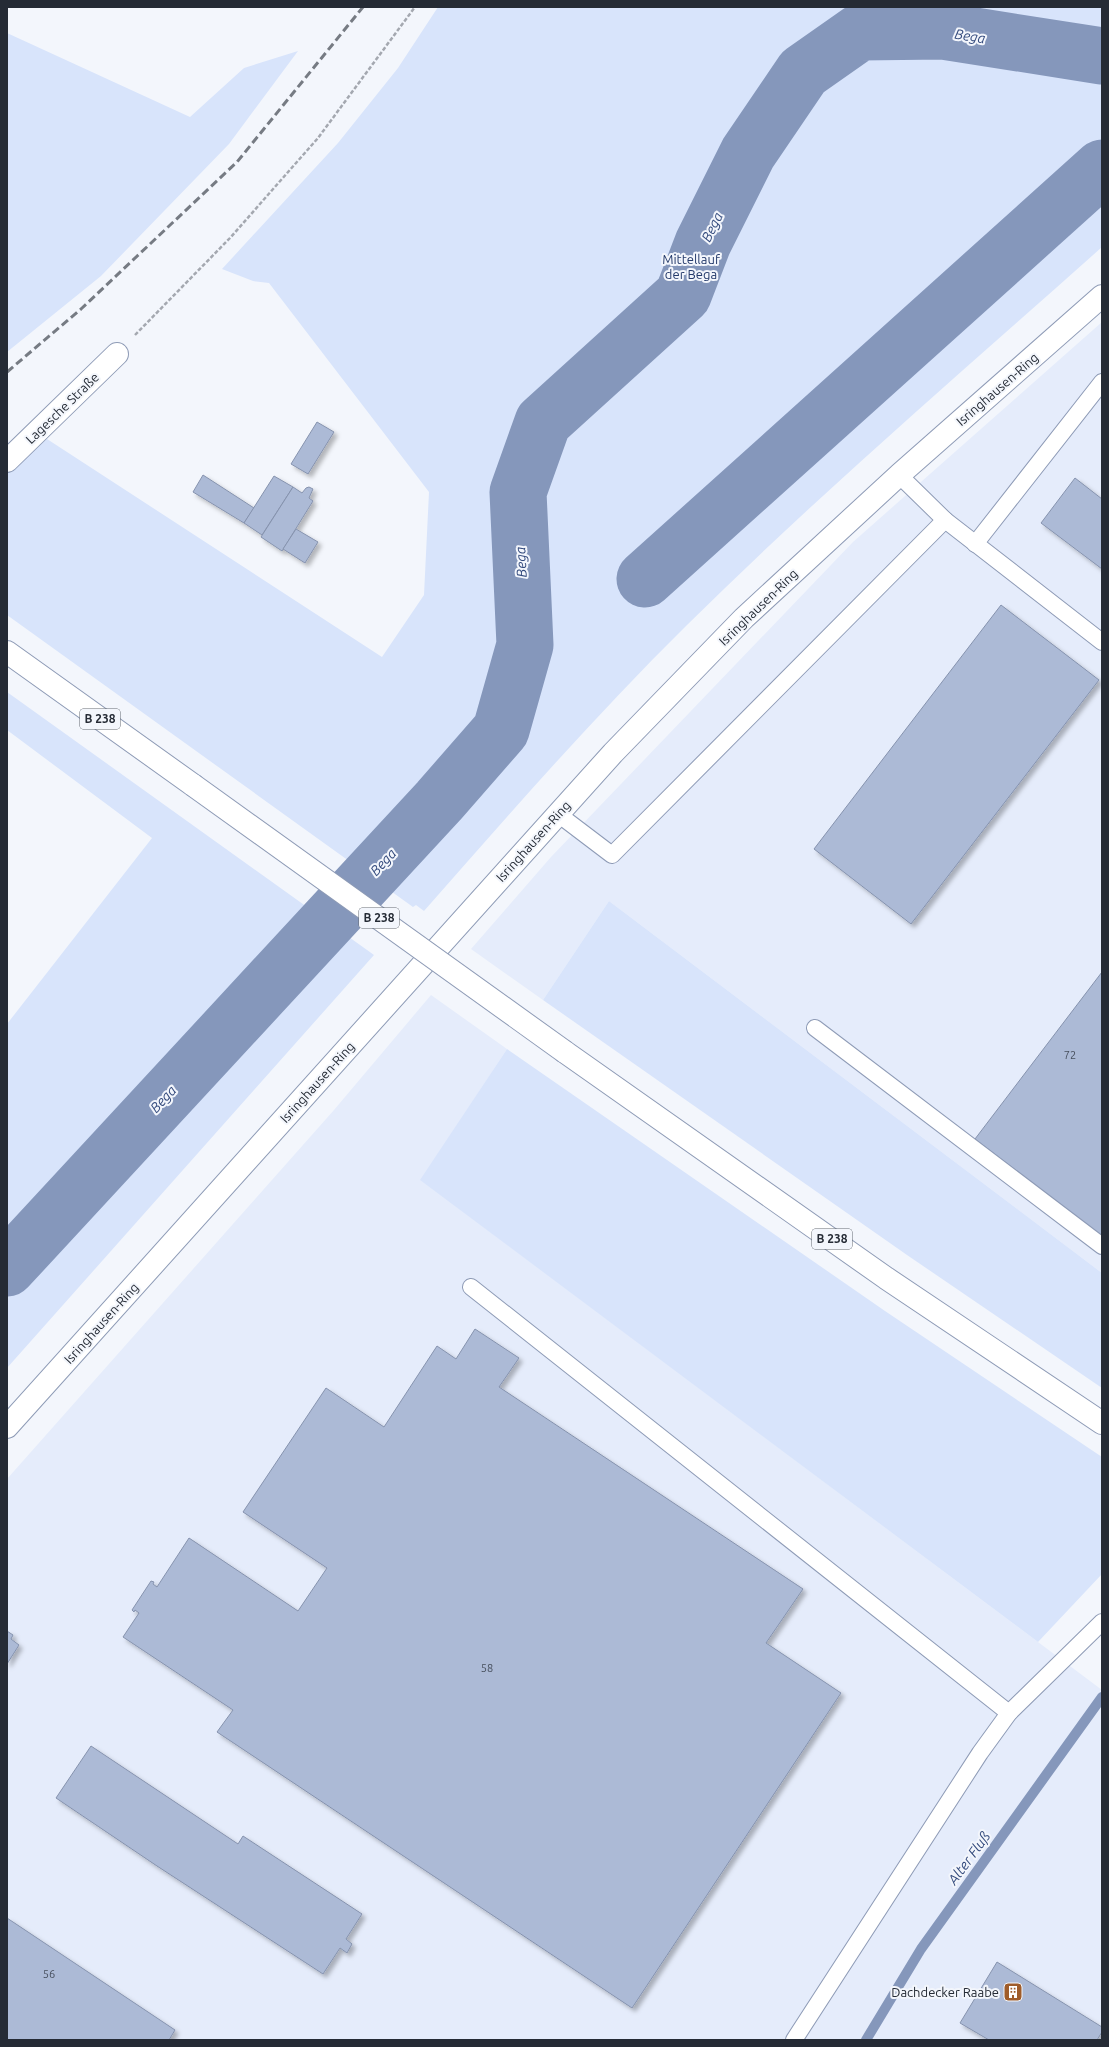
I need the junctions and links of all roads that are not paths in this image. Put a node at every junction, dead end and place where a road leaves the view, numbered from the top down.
1 (1102, 296) edge
2 (117, 354) road end
3 (1102, 382) edge
4 (7, 461) edge
5 (899, 475) junction
6 (945, 520) junction
7 (975, 544) junction
8 (1102, 642) edge
9 (7, 652) edge
10 (558, 814) junction
11 (815, 1028) dead end
12 (1102, 1246) edge
13 (471, 1287) dead end
14 (1102, 1422) edge
15 (7, 1427) edge
16 (1102, 1622) edge
17 (1009, 1713) junction
18 (794, 2040) edge

1 - 5 street, Isringhausen-Ring
2 - 4 street, Lagesche Straße
3 - 7 lane
5 - 6 lane
5 - 10 street, Isringhausen-Ring
6 - 7 lane
6 - 10 lane
7 - 8 lane
9 - 14 street, B 238, bridge
10 - 15 street, Isringhausen-Ring
11 - 12 lane
13 - 17 lane
16 - 17 lane
17 - 18 lane

